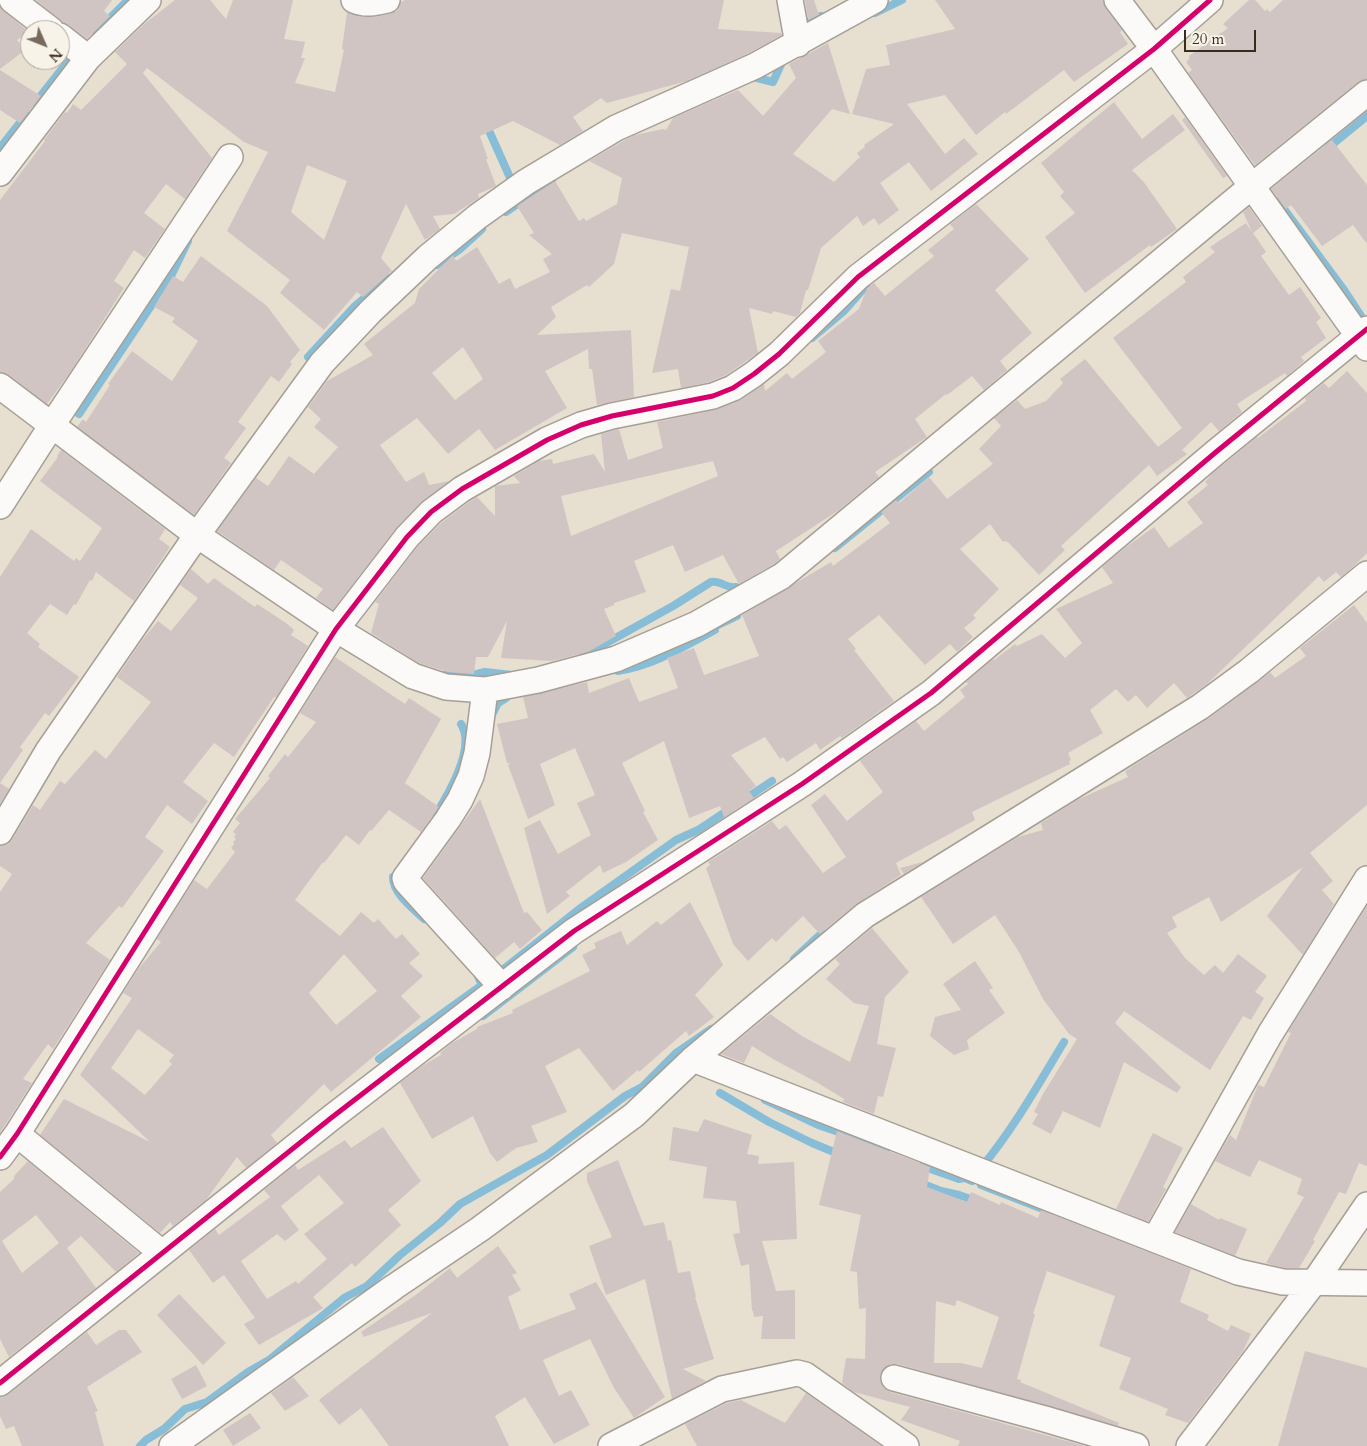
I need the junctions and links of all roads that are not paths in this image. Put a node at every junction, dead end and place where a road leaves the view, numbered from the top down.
1 (12, 0) edge
2 (148, 0) edge
3 (354, 0) edge
4 (386, 0) edge
5 (790, 0) edge
6 (875, 0) edge
7 (1117, 0) edge
8 (1210, 0) edge
9 (39, 20) edge
10 (70, 44) edge
11 (798, 44) junction
12 (1154, 49) junction
13 (88, 58) junction
14 (1367, 93) edge
15 (230, 157) dead end
16 (0, 173) edge
17 (1252, 186) junction
18 (1364, 338) edge
19 (0, 386) edge
20 (52, 425) junction
21 (0, 506) edge
22 (198, 535) junction
23 (1367, 574) edge
24 (336, 629) junction
25 (485, 690) junction
26 (0, 832) edge
27 (1367, 878) edge
28 (502, 986) junction
29 (694, 1059) junction
30 (17, 1134) junction
31 (0, 1157) edge
32 (1367, 1205) edge
33 (1155, 1239) junction
34 (162, 1253) junction
35 (1315, 1281) junction
36 (1367, 1283) edge
37 (894, 1378) dead end
38 (0, 1383) edge
39 (172, 1446) edge
40 (611, 1446) edge
41 (906, 1446) edge
42 (1136, 1446) edge
43 (1190, 1446) edge

1 - 9 street
2 - 13 street
3 - 4 street
5 - 11 street
6 - 11 street
7 - 12 street
8 - 12 street
10 - 13 street
11 - 22 street
12 - 17 street
12 - 24 street
13 - 16 street
14 - 17 street
15 - 20 street
17 - 18 street
17 - 25 street
18 - 28 street
19 - 20 street
20 - 21 street
20 - 22 street
22 - 24 street
22 - 26 street
23 - 29 street
24 - 25 street
24 - 30 street
25 - 28 street
27 - 33 street
28 - 34 street
29 - 33 street
29 - 39 street
30 - 31 street
30 - 34 street
32 - 35 street
33 - 35 street
34 - 38 street
35 - 36 street
35 - 43 street
37 - 42 street
40 - 41 street

